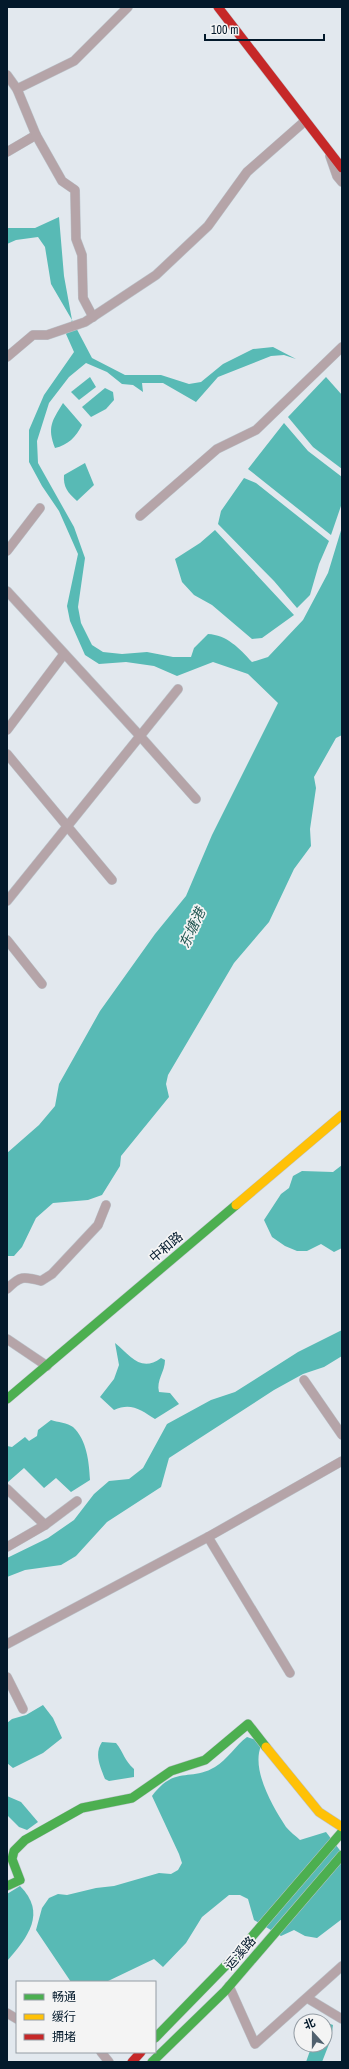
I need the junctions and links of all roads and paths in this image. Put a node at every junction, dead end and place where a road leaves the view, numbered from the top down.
1 (128, 7) edge
2 (218, 7) edge
3 (7, 75) edge
4 (17, 89) junction
5 (305, 121) junction
6 (36, 135) junction
7 (327, 150) junction
8 (7, 152) edge
9 (342, 168) edge
10 (342, 182) edge
11 (93, 317) junction
12 (342, 347) edge
13 (7, 357) edge
14 (40, 508) dead end
15 (140, 516) dead end
16 (7, 551) edge
17 (7, 591) edge
18 (64, 654) junction
19 (178, 689) dead end
20 (7, 730) edge
21 (140, 736) junction
22 (7, 754) edge
23 (196, 799) dead end
24 (68, 826) junction
25 (112, 880) dead end
26 (7, 902) edge
27 (7, 940) edge
28 (42, 984) dead end
29 (342, 1115) edge
30 (106, 1206) dead end
31 (7, 1289) edge
32 (7, 1339) edge
33 (47, 1366) junction
34 (304, 1380) dead end
35 (7, 1399) edge
36 (342, 1435) edge
37 (342, 1461) edge
38 (7, 1489) edge
39 (77, 1501) dead end
40 (44, 1525) junction
41 (208, 1537) junction
42 (7, 1547) edge
43 (7, 1644) edge
44 (290, 1673) dead end
45 (7, 1677) edge
46 (23, 1709) dead end
47 (342, 1827) edge
48 (342, 1832) edge
49 (342, 1855) edge
50 (7, 1886) edge
51 (342, 1966) edge
52 (230, 1986) junction
53 (306, 1998) junction
54 (7, 2013) edge
55 (16, 2018) edge
56 (342, 2019) edge
57 (156, 2037) edge
58 (102, 2053) edge
59 (140, 2053) edge
60 (109, 2062) edge
61 (132, 2062) edge
62 (152, 2062) edge

1 - 4 street
2 - 5 main road
3 - 4 street
4 - 6 street
5 - 7 main road
5 - 11 street
6 - 8 street
6 - 11 street
7 - 9 main road
7 - 10 street
11 - 13 street
12 - 15 street
14 - 16 street
17 - 18 street
18 - 20 street
18 - 21 street
19 - 21 street
21 - 23 street
21 - 24 street
22 - 24 street
24 - 25 street
24 - 26 street
27 - 28 street
29 - 33 main road, 中和路
30 - 31 street
32 - 33 street
33 - 35 main road, 中和路
34 - 36 street
37 - 41 street
38 - 40 street
39 - 40 street
40 - 42 street
41 - 43 street
41 - 44 street
45 - 46 street
47 - 50 main road
48 - 57 main road, 运溪路
49 - 52 main road, 运溪路
51 - 53 street
52 - 53 street
52 - 62 main road, 运溪路
53 - 56 street
54 - 55 street
58 - 60 street
59 - 61 main road

